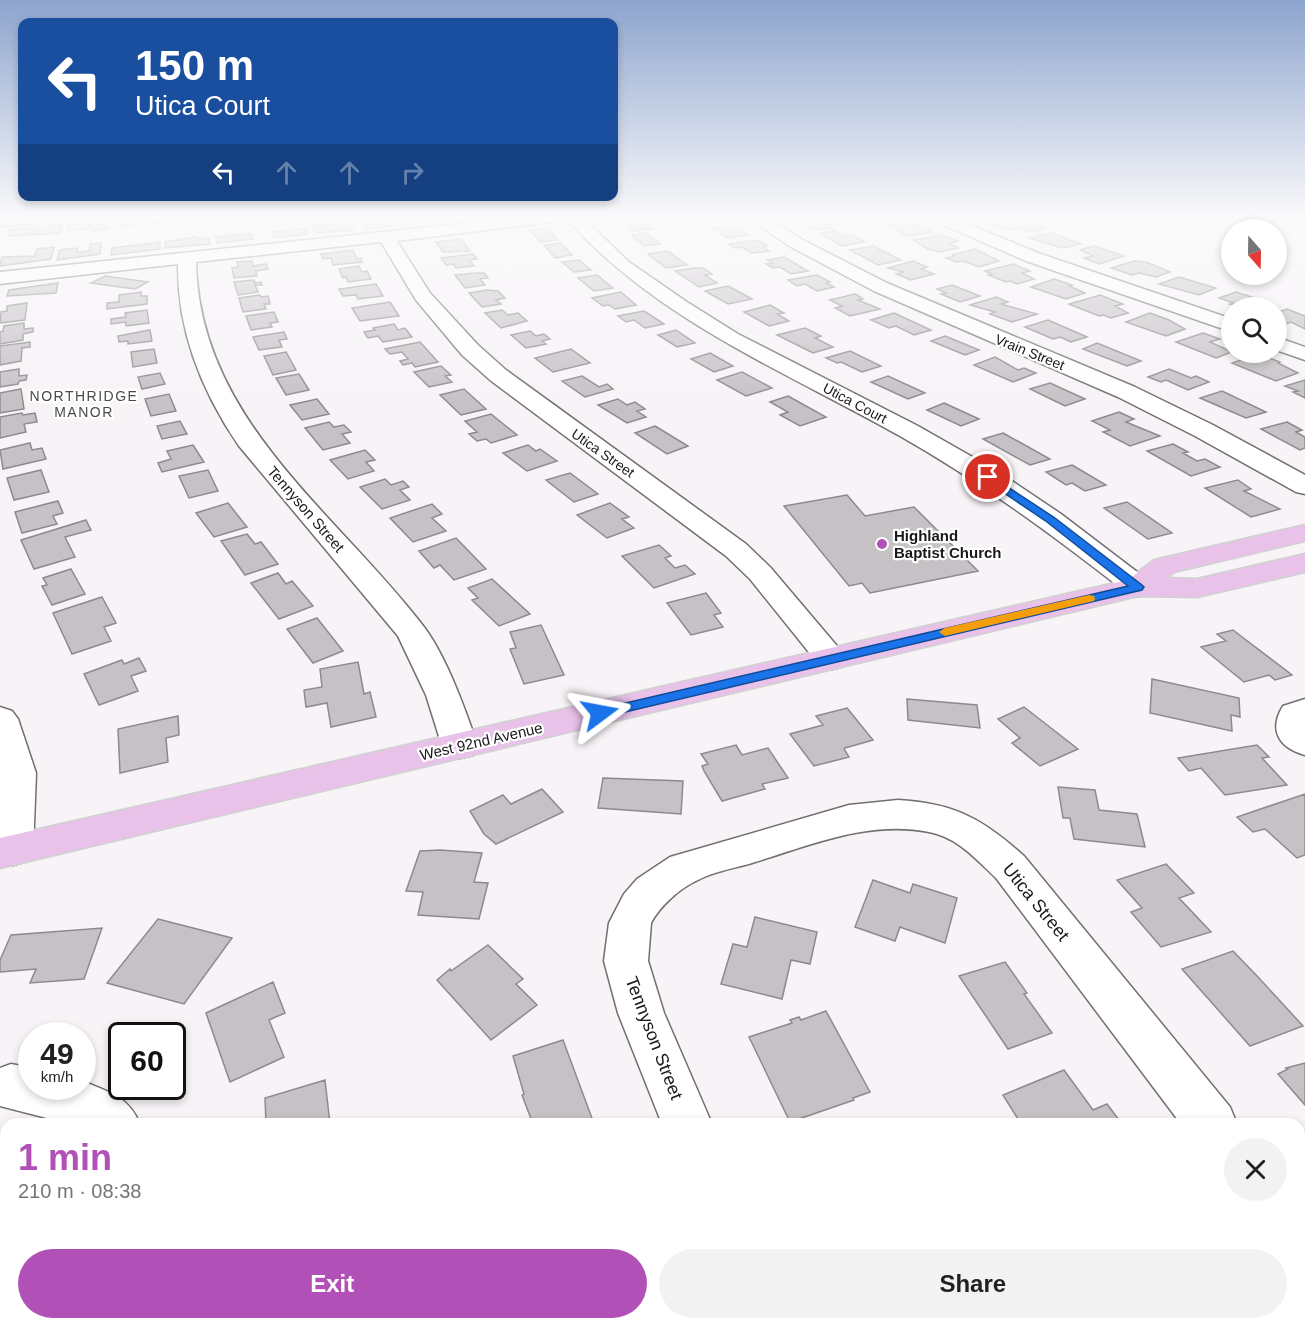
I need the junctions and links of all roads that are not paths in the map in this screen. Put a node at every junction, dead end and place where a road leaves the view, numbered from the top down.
1 (187, 280) edge
2 (413, 280) edge
3 (643, 280) edge
4 (864, 280) edge
5 (1099, 280) edge
6 (1221, 322) edge
7 (1287, 347) edge
8 (1305, 354) edge
9 (1305, 486) edge
10 (1305, 533) edge
11 (1305, 563) edge
12 (1138, 587) junction
13 (832, 659) junction
14 (1305, 710) edge
15 (0, 718) edge
16 (1305, 743) edge
17 (460, 746) junction
18 (789, 837) joint
19 (6, 852) edge
20 (11, 1087) dead end
21 (108, 1118) edge
22 (685, 1118) edge
23 (1207, 1118) edge

1 - 17 street, Tennyson Street
2 - 13 street, Utica Street
3 - 12 street, Utica Court
4 - 9 street, Vrain Street
5 - 6 street
7 - 8 street
10 - 12 main road, West 92nd Avenue
11 - 12 main road, West 92nd Avenue
12 - 13 main road, West 92nd Avenue
13 - 17 main road, West 92nd Avenue
14 - 16 street
15 - 19 street
17 - 19 main road, West 92nd Avenue
18 - 22 street, Tennyson Street
18 - 23 street, Utica Street
20 - 21 street

